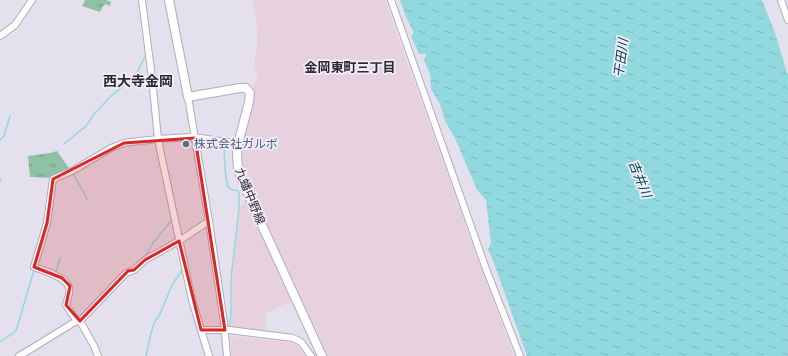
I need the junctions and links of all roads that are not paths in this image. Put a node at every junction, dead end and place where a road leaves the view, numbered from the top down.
1 (32, 0) edge
2 (142, 0) edge
3 (168, 0) edge
4 (391, 0) edge
5 (781, 0) edge
6 (788, 20) edge
7 (0, 36) edge
8 (188, 98) junction
9 (160, 138) junction
10 (195, 138) junction
11 (238, 144) junction
12 (209, 221) junction
13 (180, 240) junction
14 (79, 321) junction
15 (203, 329) junction
16 (225, 330) junction
17 (18, 356) edge
18 (98, 356) edge
19 (209, 356) edge
20 (227, 356) edge
21 (311, 356) edge
22 (322, 356) edge
23 (520, 356) edge

1 - 7 street
2 - 9 street
3 - 8 main road
4 - 23 street
5 - 6 street
8 - 10 street
8 - 11 main road, 九蟠中野線
9 - 10 street
9 - 13 street
9 - 14 street
10 - 11 street
10 - 12 street
11 - 22 main road, 九蟠中野線
12 - 13 street
12 - 16 street
13 - 14 street
13 - 15 street
14 - 17 street
14 - 18 street
15 - 16 street
15 - 19 street
16 - 20 street
16 - 21 street

